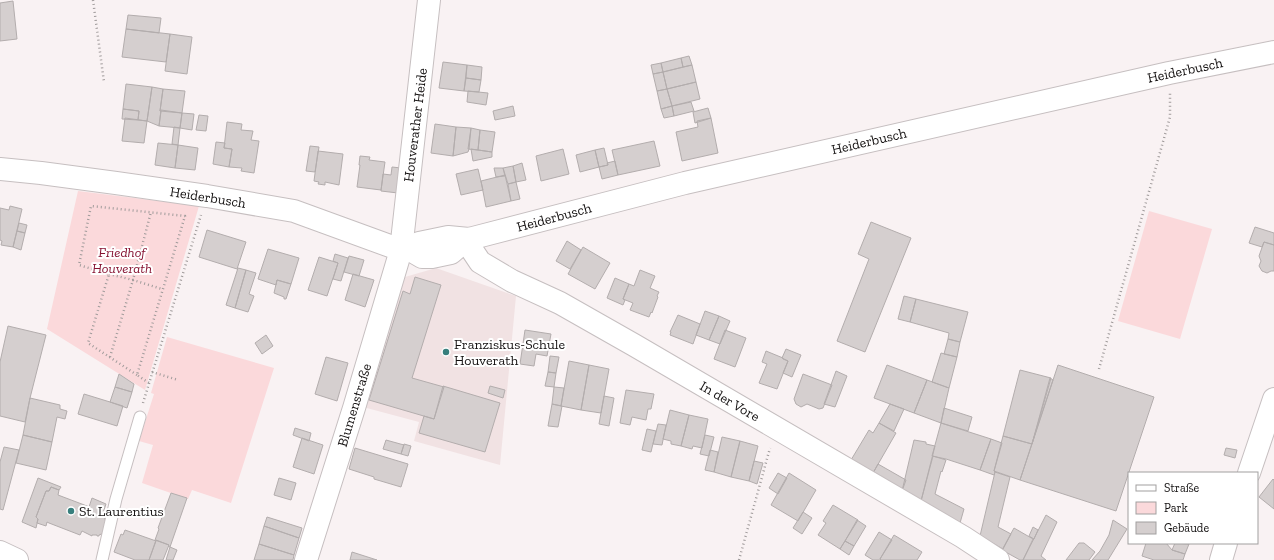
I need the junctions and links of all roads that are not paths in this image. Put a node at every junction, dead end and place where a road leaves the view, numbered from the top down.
1 (429, 0) edge
2 (1274, 52) edge
3 (0, 169) edge
4 (468, 240) junction
5 (405, 250) junction
6 (1274, 399) edge
7 (140, 417) road end
8 (1249, 472) edge
9 (1226, 544) edge
10 (0, 552) edge
11 (17, 560) edge
12 (102, 560) edge
13 (306, 560) edge
14 (998, 560) edge
15 (1221, 560) edge

1 - 5 street, Houverather Heide
2 - 4 street, Heiderbusch
3 - 5 street, Heiderbusch
4 - 5 street, Heiderbusch
4 - 14 street, In der Vore
5 - 13 street, Blumenstraße
6 - 8 street
7 - 12 lane
9 - 15 street
10 - 11 street

